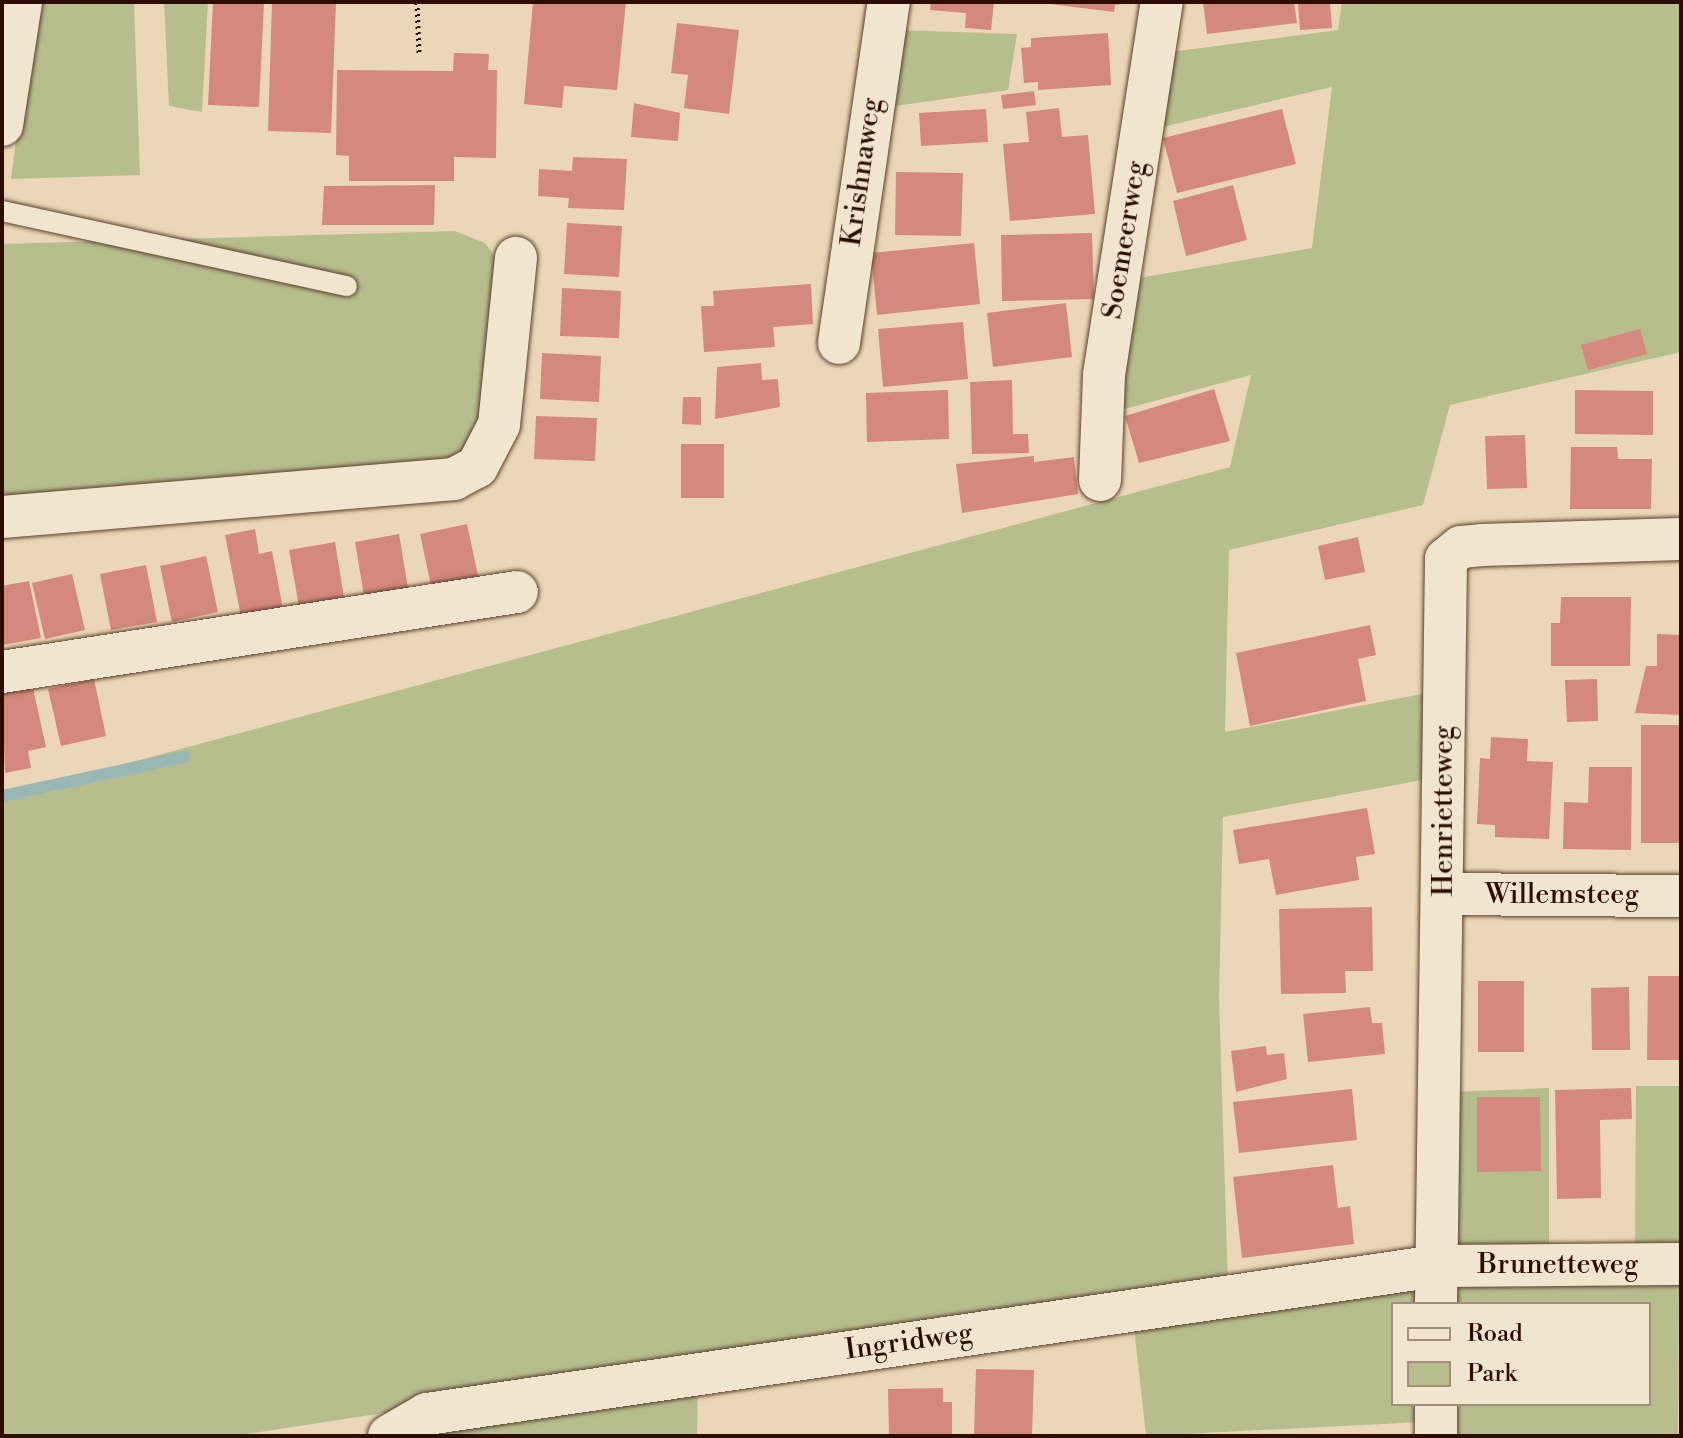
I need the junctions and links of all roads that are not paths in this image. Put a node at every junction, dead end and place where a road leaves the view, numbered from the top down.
1 (21, 2) edge
2 (889, 2) edge
3 (1162, 2) edge
4 (2, 125) edge
5 (2, 211) edge
6 (516, 258) dead end
7 (347, 286) dead end
8 (839, 343) dead end
9 (1100, 480) dead end
10 (2, 517) edge
11 (1681, 539) edge
12 (517, 592) dead end
13 (2, 672) edge
14 (1443, 894) junction
15 (1681, 896) edge
16 (1681, 1264) edge
17 (1436, 1285) edge
18 (1436, 1406) edge
19 (389, 1436) edge
20 (1436, 1436) edge

1 - 4 street
2 - 8 street, Krishnaweg
3 - 9 street, Soemeerweg
5 - 7 lane
6 - 10 street
11 - 14 street, Henrietteweg
12 - 13 street
14 - 15 street, Willemsteeg
14 - 17 street, Henrietteweg
16 - 17 street, Brunetteweg
17 - 19 street, Ingridweg
18 - 20 street

